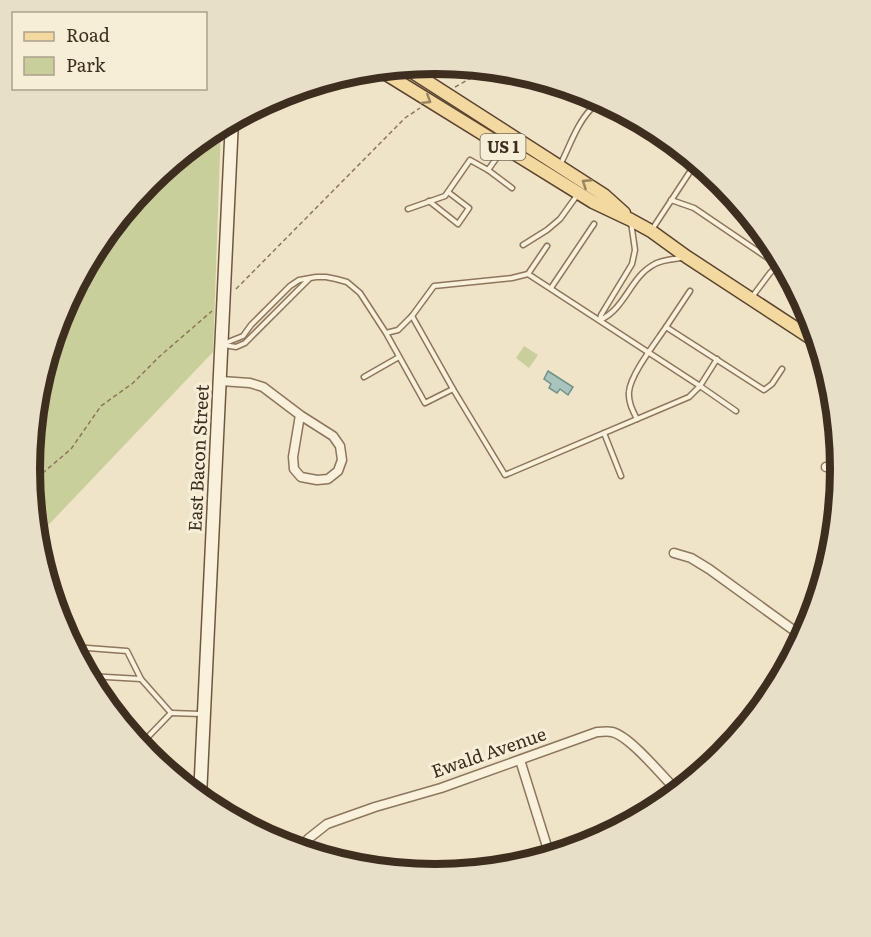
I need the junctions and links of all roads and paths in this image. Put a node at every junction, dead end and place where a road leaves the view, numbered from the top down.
1 (416, 74) edge
2 (390, 76) edge
3 (476, 76) edge
4 (446, 93) junction
5 (431, 102) junction
6 (591, 109) dead end
7 (232, 130) edge
8 (504, 148) junction
9 (560, 166) junction
10 (692, 169) edge
11 (488, 170) junction
12 (512, 188) dead end
13 (448, 192) junction
14 (578, 193) junction
15 (671, 200) junction
16 (429, 201) junction
17 (408, 209) dead end
18 (631, 220) junction
19 (594, 225) dead end
20 (651, 231) junction
21 (524, 245) dead end
22 (547, 246) dead end
23 (687, 257) junction
24 (772, 262) edge
25 (776, 268) edge
26 (528, 274) junction
27 (309, 278) junction
28 (551, 288) junction
29 (690, 291) dead end
30 (751, 299) junction
31 (224, 301) junction
32 (412, 316) junction
33 (600, 321) junction
34 (666, 327) junction
35 (386, 333) junction
36 (808, 336) edge
37 (222, 344) junction
38 (649, 353) junction
39 (399, 357) junction
40 (717, 359) junction
41 (782, 369) dead end
42 (364, 377) dead end
43 (221, 381) junction
44 (699, 386) junction
45 (453, 389) junction
46 (736, 411) dead end
47 (300, 415) junction
48 (637, 419) junction
49 (604, 433) junction
50 (826, 466) dead end
51 (830, 467) edge
52 (40, 476) edge
53 (621, 476) dead end
54 (674, 553) dead end
55 (795, 631) edge
56 (83, 648) edge
57 (100, 677) edge
58 (141, 679) junction
59 (171, 713) junction
60 (204, 714) junction
61 (147, 738) edge
62 (520, 760) junction
63 (672, 785) edge
64 (201, 786) edge
65 (307, 842) edge
66 (547, 847) edge

1 - 4 main road, US 1
2 -> 5 main road, US 1
3 - 4 path
4 - 9 main road, US 1
5 - 8 main road, US 1
5 - 31 path
6 - 9 lane
7 - 31 main road, East Bacon Street
8 - 11 lane
8 - 14 main road, US 1
18 -> 9 main road, US 1
10 - 15 lane
11 - 12 lane
11 - 13 lane
13 - 16 lane
13 - 16 lane
14 - 18 main road, US 1
14 - 21 lane
15 - 20 lane
15 - 24 lane
16 - 17 lane
18 - 20 main road, US 1
18 - 33 lane
19 - 28 lane
20 - 23 main road, US 1
22 - 26 lane
23 - 30 main road, US 1
23 - 33 lane
25 - 30 lane
26 - 28 lane
26 - 32 lane
27 - 35 lane
27 - 37 lane
27 - 37 lane
28 - 33 lane
29 - 34 lane
30 - 36 main road, US 1
31 - 37 main road, East Bacon Street
31 - 52 path
32 - 35 lane
32 - 45 lane
33 - 38 lane
34 - 38 lane
34 - 40 lane
35 - 39 lane
37 - 43 main road, East Bacon Street
38 - 44 lane
38 - 48 lane
39 - 42 lane
39 - 45 lane
40 - 41 lane
40 - 44 lane
43 - 47 street
43 - 60 main road, East Bacon Street
44 - 46 lane
44 - 48 lane
45 - 49 lane
47 - 47 street
48 - 49 lane
49 - 53 lane
50 - 51 street
54 - 55 street
56 - 58 lane
57 - 58 lane
58 - 59 lane
59 - 60 lane
59 - 61 lane
60 - 64 main road, East Bacon Street
62 - 63 street, Ewald Avenue
62 - 65 street, Ewald Avenue
62 - 66 street

